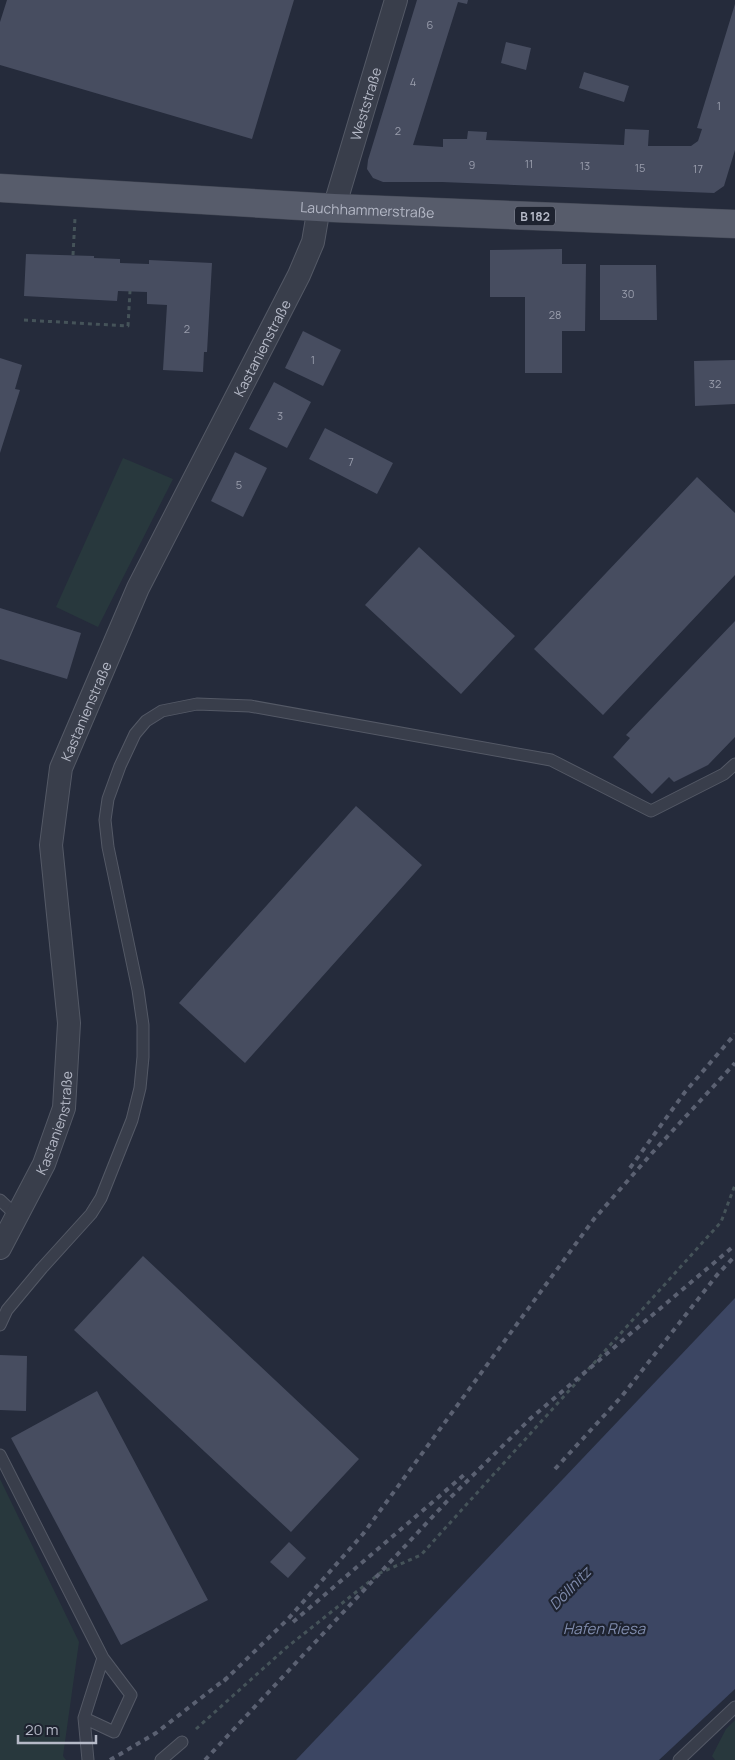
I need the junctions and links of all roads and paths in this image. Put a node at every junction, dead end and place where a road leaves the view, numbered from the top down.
1 (396, 0) edge
2 (0, 188) edge
3 (77, 192) junction
4 (326, 207) junction
5 (735, 224) edge
6 (73, 255) dead end
7 (130, 291) dead end
8 (24, 320) dead end
9 (735, 764) edge
10 (735, 1185) edge
11 (0, 1200) edge
12 (18, 1217) junction
13 (0, 1248) edge
14 (0, 1325) edge
15 (0, 1455) edge
16 (103, 1658) junction
17 (735, 1707) edge
18 (84, 1718) junction
19 (182, 1742) joint
20 (684, 1758) edge
21 (88, 1760) edge
22 (161, 1760) edge

1 - 4 street, Weststraße
2 - 3 main road, Lauchhammerstraße / B 182
3 - 4 main road, Lauchhammerstraße / B 182
3 - 6 path
4 - 5 main road, Lauchhammerstraße / B 182
4 - 12 street, Kastanienstraße
7 - 8 path
9 - 14 lane
10 - 19 path
11 - 12 lane
12 - 13 street, Kastanienstraße
15 - 16 lane
16 - 18 lane
16 - 18 lane
17 - 20 lane
18 - 21 lane
19 - 22 lane

